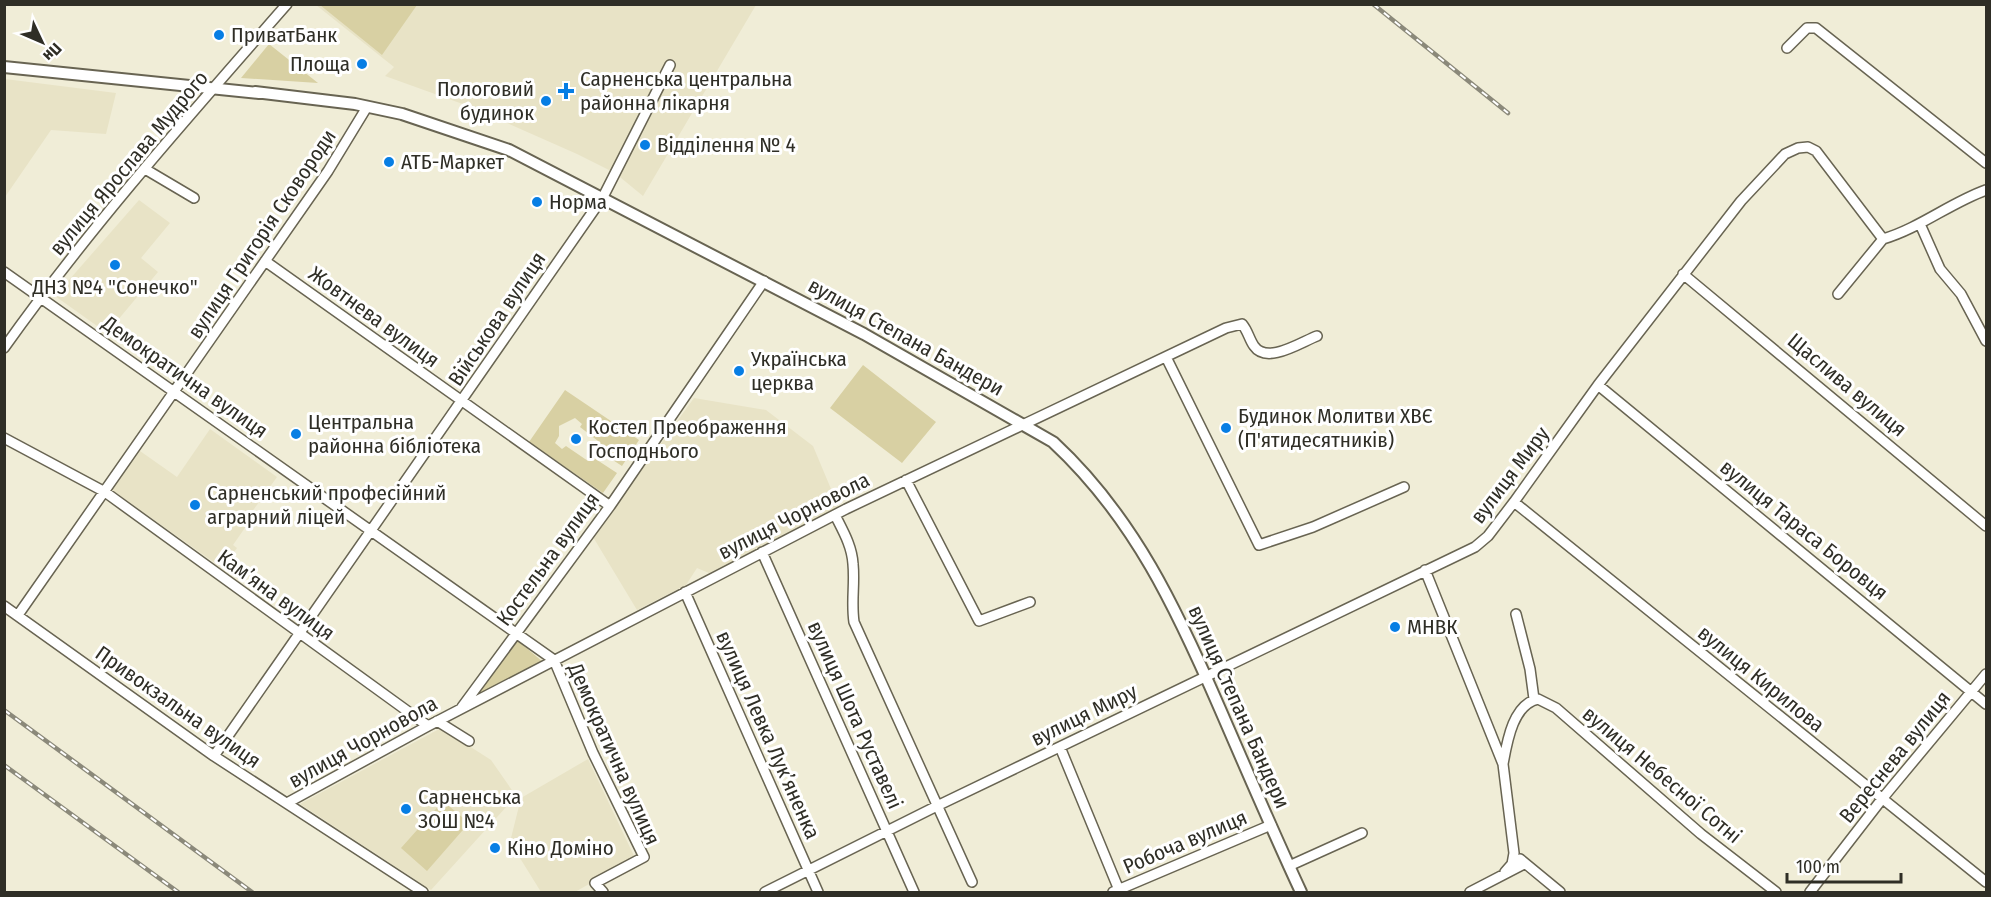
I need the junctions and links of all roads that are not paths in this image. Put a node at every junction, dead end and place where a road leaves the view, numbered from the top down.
1 (286, 4) edge
2 (1787, 48) dead end
3 (670, 65) dead end
4 (4, 67) edge
5 (214, 89) junction
6 (368, 107) junction
7 (1986, 163) edge
8 (145, 169) junction
9 (1986, 190) edge
10 (603, 197) junction
11 (194, 198) dead end
12 (1920, 224) junction
13 (1883, 239) junction
14 (265, 261) junction
15 (4, 272) edge
16 (1683, 274) junction
17 (764, 280) junction
18 (1838, 294) dead end
19 (41, 297) junction
20 (1317, 336) dead end
21 (1986, 341) edge
22 (4, 348) edge
23 (1166, 357) junction
24 (1598, 385) junction
25 (175, 393) junction
26 (462, 402) junction
27 (1024, 425) junction
28 (4, 438) edge
29 (906, 480) junction
30 (1404, 488) dead end
31 (105, 492) junction
32 (1514, 502) junction
33 (610, 506) junction
34 (835, 515) junction
35 (1986, 526) edge
36 (371, 531) junction
37 (762, 552) junction
38 (1425, 570) junction
39 (685, 592) junction
40 (1030, 602) dead end
41 (4, 606) edge
42 (1516, 614) dead end
43 (18, 615) junction
44 (516, 632) junction
45 (299, 635) junction
46 (554, 660) junction
47 (1986, 674) edge
48 (1206, 676) junction
49 (1972, 691) junction
50 (1534, 699) junction
51 (1986, 704) edge
52 (461, 708) junction
53 (437, 721) junction
54 (428, 726) junction
55 (1493, 739) junction
56 (469, 741) dead end
57 (1507, 741) junction
58 (1060, 747) junction
59 (214, 756) junction
60 (1503, 764) junction
61 (1882, 799) junction
62 (287, 803) junction
63 (939, 805) junction
64 (1271, 825) junction
65 (887, 832) junction
66 (1362, 833) dead end
67 (1514, 853) junction
68 (1524, 864) junction
69 (1289, 866) junction
70 (809, 870) junction
71 (1505, 872) junction
72 (972, 882) dead end
73 (1986, 882) edge
74 (1116, 891) edge
75 (423, 892) edge
76 (603, 892) edge
77 (765, 892) edge
78 (818, 892) edge
79 (914, 892) edge
80 (1301, 892) edge
81 (1470, 892) edge
82 (1560, 892) edge
83 (1776, 892) edge
84 (1809, 892) edge

1 - 5 street, вулиця Ярослава Мудрого
2 - 7 street
3 - 10 street, Військова вулиця
4 - 5 main road, вулиця Степана Бандери
5 - 6 main road, вулиця Степана Бандери
5 - 8 street, вулиця Ярослава Мудрого
6 - 10 main road, вулиця Степана Бандери
6 - 14 street, вулиця Григорія Сковороди
8 - 11 street
8 - 19 street, вулиця Ярослава Мудрого
9 - 12 street
10 - 17 main road, вулиця Степана Бандери
10 - 26 street, Військова вулиця
12 - 13 street
12 - 21 street
13 - 16 street, вулиця Миру
13 - 18 street
14 - 25 street, вулиця Григорія Сковороди
14 - 26 street, Жовтнева вулиця
15 - 19 street, Демократична вулиця
16 - 24 street, вулиця Миру
16 - 35 street, Щаслива вулиця
17 - 27 main road, вулиця Степана Бандери
17 - 33 street, Костельна вулиця
19 - 22 street, вулиця Ярослава Мудрого
19 - 25 street, Демократична вулиця
20 - 23 street, вулиця Чорновола
23 - 27 street, вулиця Чорновола
23 - 30 street
24 - 32 street, вулиця Миру
24 - 49 street, вулиця Тараса Боровця
25 - 31 street, вулиця Григорія Сковороди
25 - 36 street, Демократична вулиця
26 - 33 street, Жовтнева вулиця
26 - 36 street, Військова вулиця
27 - 29 street, вулиця Чорновола
27 - 48 main road, вулиця Степана Бандери
28 - 31 street, Камʼяна вулиця
29 - 34 street, вулиця Чорновола
29 - 40 street
31 - 43 street, вулиця Григорія Сковороди
31 - 45 street, Камʼяна вулиця
32 - 38 street, вулиця Миру
32 - 61 street, вулиця Кирилова
33 - 44 street, Костельна вулиця
34 - 37 street, вулиця Чорновола
34 - 63 street
36 - 44 street, Демократична вулиця
36 - 45 street, Військова вулиця
37 - 39 street, вулиця Чорновола
37 - 65 street, вулиця Шота Руставелі
38 - 48 street, вулиця Миру
38 - 55 street
39 - 46 street, вулиця Чорновола
39 - 70 street, вулиця Левка Лукʼяненка
41 - 43 street, Привокзальна вулиця
42 - 50 street
43 - 59 street, Привокзальна вулиця
44 - 46 street, Демократична вулиця
44 - 52 street, Костельна вулиця
45 - 54 street, Камʼяна вулиця
45 - 59 street, Військова вулиця
46 - 52 street, вулиця Чорновола
46 - 76 street, Демократична вулиця
47 - 49 street, Вереснева вулиця
48 - 58 street, вулиця Миру
48 - 64 main road, вулиця Степана Бандери
49 - 51 street, вулиця Тараса Боровця
49 - 61 street, Вереснева вулиця
50 - 57 street
50 - 83 street, вулиця Небесної Сотні
52 - 53 street, вулиця Чорновола
53 - 54 street, вулиця Чорновола
53 - 56 street
54 - 62 street, вулиця Чорновола
55 - 57 street
55 - 60 street
57 - 60 street
58 - 63 street, вулиця Миру
58 - 74 street
59 - 62 street, Привокзальна вулиця
60 - 67 street
61 - 73 street, вулиця Кирилова
61 - 84 street, Вереснева вулиця
62 - 75 street, Привокзальна вулиця
63 - 65 street, вулиця Миру
63 - 72 street
64 - 69 main road, вулиця Степана Бандери
64 - 74 street, Робоча вулиця
65 - 70 street, вулиця Миру
65 - 79 street, вулиця Шота Руставелі
66 - 69 street
67 - 68 street
67 - 71 street
68 - 71 street
68 - 82 street
69 - 80 main road, вулиця Степана Бандери
70 - 77 street, вулиця Миру
70 - 78 street, вулиця Левка Лукʼяненка
71 - 81 street

